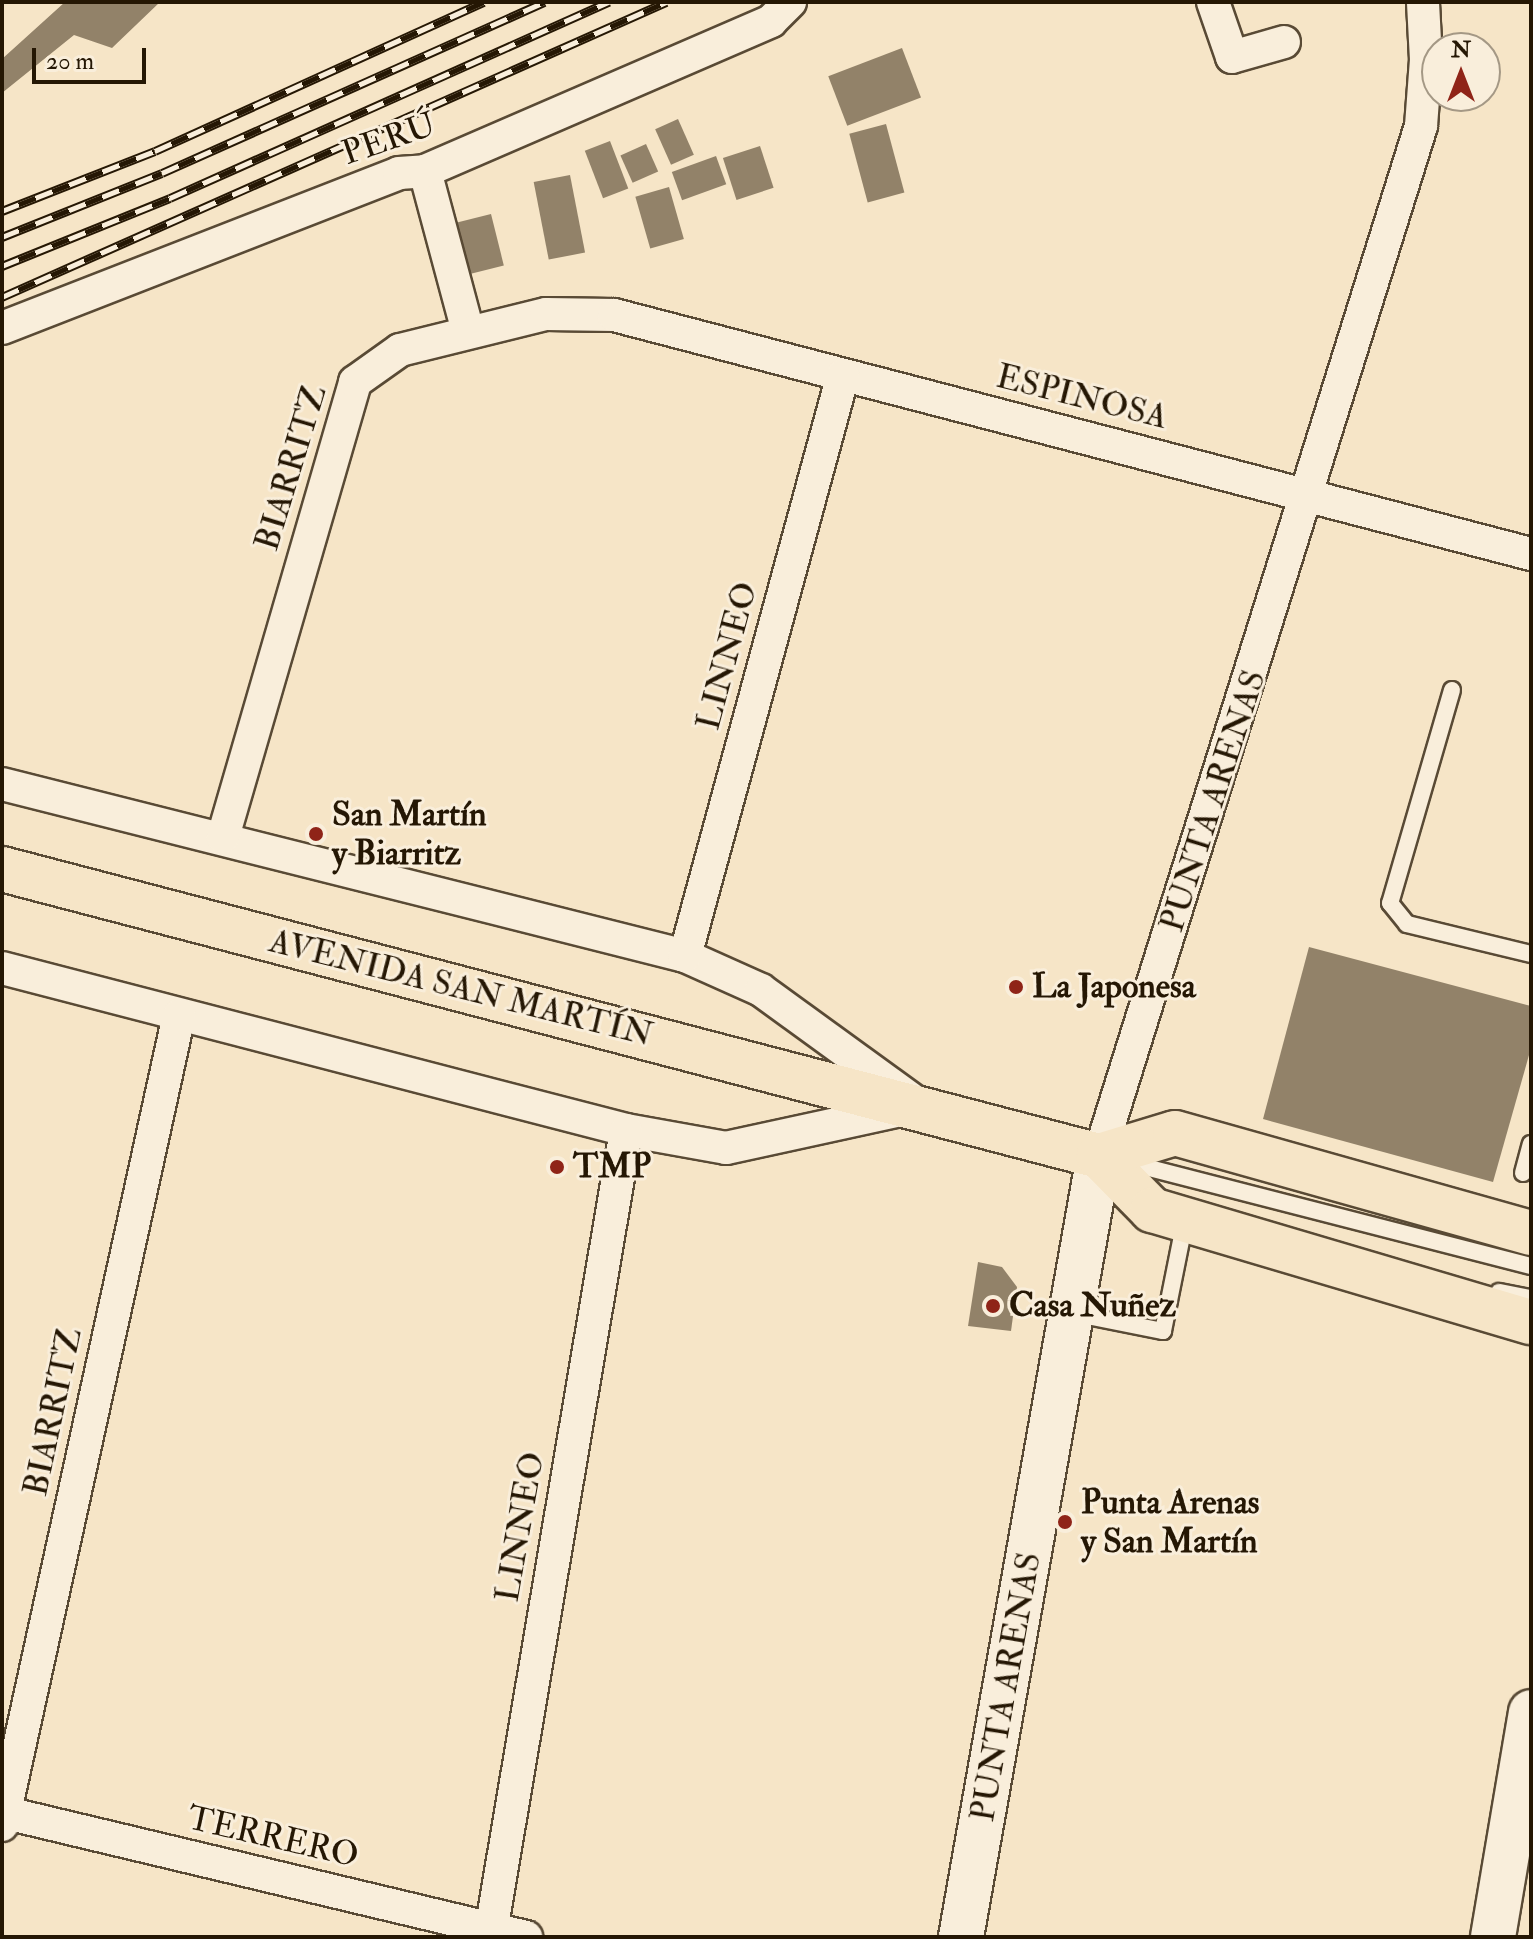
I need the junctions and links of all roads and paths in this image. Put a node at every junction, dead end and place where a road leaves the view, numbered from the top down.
1 (790, 2) edge
2 (1213, 2) edge
3 (1423, 2) edge
4 (1284, 42) dead end
5 (425, 171) junction
6 (614, 315) joint
7 (2, 328) edge
8 (468, 332) junction
9 (843, 375) junction
10 (1310, 493) junction
11 (1531, 554) edge
12 (1452, 690) dead end
13 (2, 784) edge
14 (223, 837) junction
15 (2, 869) edge
16 (1531, 954) edge
17 (685, 956) junction
18 (2, 968) edge
19 (179, 1015) junction
20 (920, 1105) junction
21 (626, 1130) junction
22 (1531, 1144) edge
23 (1099, 1156) junction
24 (1523, 1173) dead end
25 (1426, 1201) junction
26 (1185, 1220) junction
27 (1531, 1233) edge
28 (1301, 1253) junction
29 (1531, 1259) edge
30 (1531, 1266) edge
31 (1531, 1298) edge
32 (1071, 1312) junction
33 (1531, 1322) edge
34 (1531, 1712) edge
35 (3, 1816) edge
36 (491, 1932) edge
37 (526, 1937) edge
38 (961, 1937) edge
39 (1493, 1937) edge

1 - 5 street, PERÚ
2 - 4 street
3 - 10 street, PUNTA ARENAS
5 - 7 street, PERÚ
5 - 8 street
6 - 8 street, BIARRITZ
6 - 9 street, ESPINOSA
8 - 14 street, BIARRITZ
9 - 10 street, ESPINOSA
9 - 17 street, LINNEO
10 - 11 street, ESPINOSA
10 - 23 street, PUNTA ARENAS
12 - 16 lane
13 - 14 street, AVENIDA SAN MARTÍN
14 - 17 street, AVENIDA SAN MARTÍN
15 - 20 main road, AVENIDA SAN MARTÍN
17 - 20 street, AVENIDA SAN MARTÍN
18 - 19 street, AVENIDA SAN MARTÍN
19 - 21 street, AVENIDA SAN MARTÍN
19 - 35 street, BIARRITZ
20 - 21 street, AVENIDA SAN MARTÍN
20 - 23 main road, AVENIDA SAN MARTÍN
21 - 36 street, LINNEO
22 - 24 lane
23 - 25 main road
23 - 26 main road, AVENIDA SAN MARTÍN
23 - 30 lane
23 - 32 street, PUNTA ARENAS
25 - 27 main road
25 - 29 lane
26 - 28 main road, AVENIDA SAN MARTÍN
26 - 32 lane
28 - 31 lane
28 - 33 main road, AVENIDA SAN MARTÍN
32 - 38 street, PUNTA ARENAS
34 - 39 street
35 - 36 street, TERRERO
36 - 37 street, TERRERO

